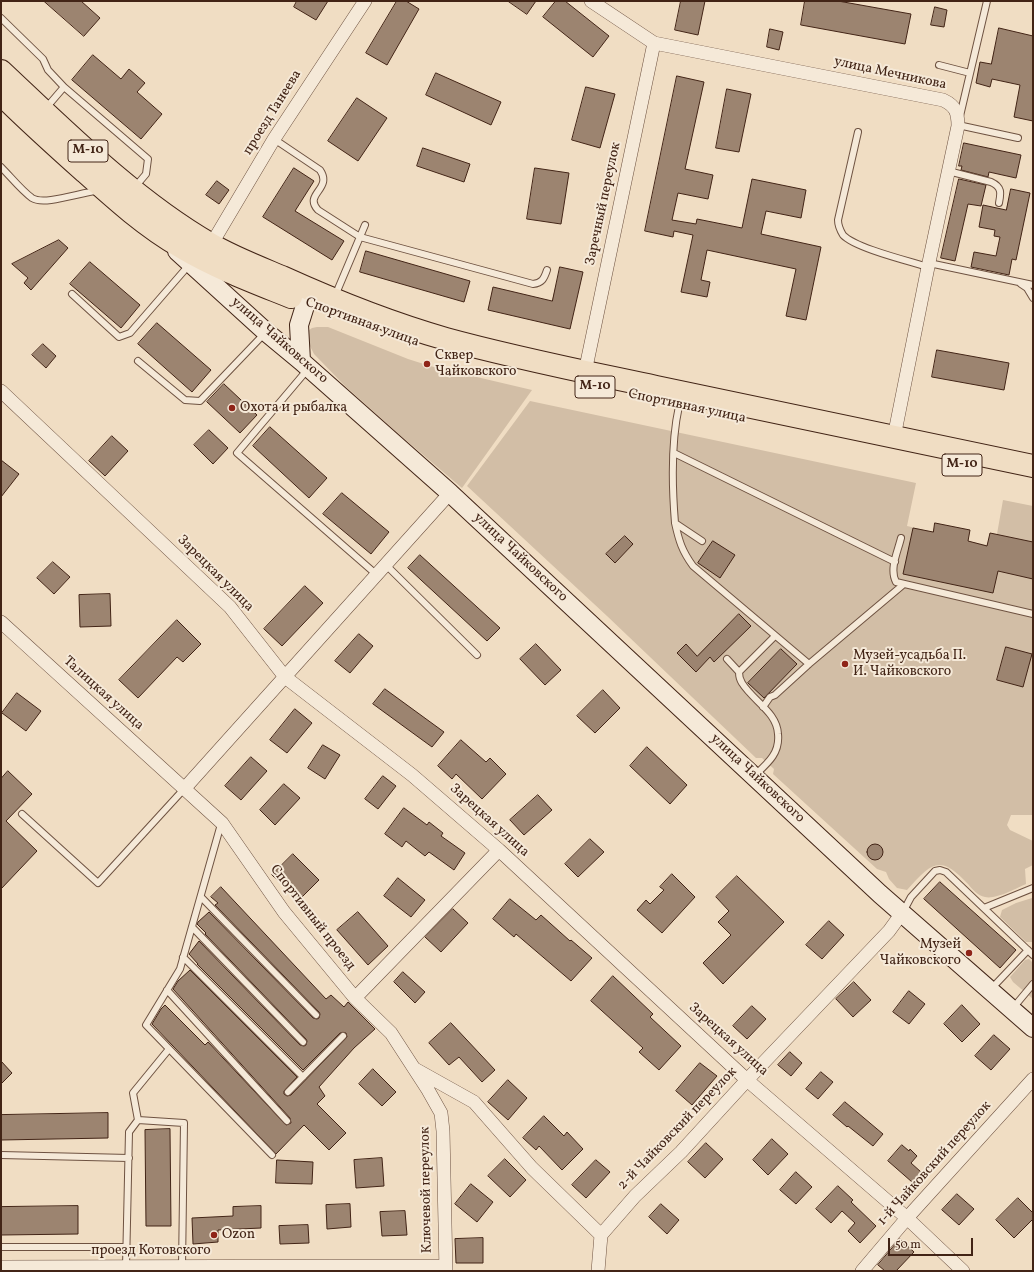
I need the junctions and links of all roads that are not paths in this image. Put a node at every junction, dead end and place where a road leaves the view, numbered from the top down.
1 (365, 1) edge
2 (592, 1) edge
3 (987, 1) edge
4 (1, 18) edge
5 (654, 43) junction
6 (939, 65) dead end
7 (1, 71) edge
8 (970, 72) junction
9 (64, 87) junction
10 (1, 94) edge
11 (44, 110) junction
12 (958, 126) junction
13 (858, 132) dead end
14 (1018, 138) dead end
15 (274, 139) junction
16 (1, 167) edge
17 (948, 171) junction
18 (123, 195) junction
19 (999, 203) dead end
20 (365, 225) dead end
21 (360, 237) junction
22 (200, 255) junction
23 (928, 265) junction
24 (547, 270) dead end
25 (1016, 282) junction
26 (1033, 285) edge
27 (72, 294) dead end
28 (308, 297) junction
29 (1033, 298) edge
30 (334, 300) junction
31 (266, 332) junction
32 (138, 361) dead end
33 (305, 364) junction
34 (585, 372) junction
35 (1, 391) edge
36 (678, 406) junction
37 (894, 437) junction
38 (674, 453) junction
39 (1033, 466) edge
40 (1033, 480) edge
41 (450, 494) junction
42 (675, 523) junction
43 (901, 538) dead end
44 (702, 541) dead end
45 (895, 562) junction
46 (386, 565) junction
47 (377, 574) junction
48 (904, 584) junction
49 (1033, 614) edge
50 (1, 622) edge
51 (775, 636) junction
52 (477, 655) dead end
53 (727, 659) dead end
54 (809, 664) junction
55 (739, 672) junction
56 (285, 677) junction
57 (763, 707) junction
58 (754, 776) junction
59 (184, 789) junction
60 (22, 814) dead end
61 (222, 823) junction
62 (499, 850) junction
63 (1033, 888) edge
64 (201, 898) junction
65 (984, 908) junction
66 (902, 913) junction
67 (192, 927) junction
68 (1028, 950) junction
69 (1033, 956) edge
70 (184, 957) junction
71 (1033, 984) edge
72 (167, 990) junction
73 (990, 990) junction
74 (355, 998) junction
75 (1012, 1010) junction
76 (316, 1015) dead end
77 (1033, 1028) edge
78 (343, 1036) dead end
79 (303, 1042) dead end
80 (169, 1049) junction
81 (414, 1068) junction
82 (303, 1077) junction
83 (1033, 1079) edge
84 (747, 1080) junction
85 (288, 1092) dead end
86 (138, 1120) junction
87 (287, 1121) dead end
88 (1, 1155) edge
89 (272, 1155) dead end
90 (129, 1158) junction
91 (907, 1218) junction
92 (601, 1235) junction
93 (1, 1247) edge
94 (126, 1247) junction
95 (1, 1267) edge
96 (126, 1267) junction
97 (182, 1267) junction
98 (445, 1268) edge
99 (209, 1269) edge
100 (598, 1271) edge
101 (862, 1271) edge
102 (963, 1271) edge

1 - 15 street, проезд Танеева
2 - 5 street, улица Мечникова
3 - 8 lane
4 - 9 lane
5 - 12 street, улица Мечникова
5 - 34 street, Заречный переулок
6 - 8 lane
7 - 11 highway, М-10
8 - 12 lane
9 - 11 lane
9 - 18 lane
10 - 18 highway, М-10
11 - 18 highway, М-10
12 - 14 lane
12 - 17 street, улица Мечникова
13 - 23 lane
15 - 21 lane
15 - 22 street, проезд Танеева
16 - 18 lane
17 - 19 lane
17 - 23 street, улица Мечникова
18 - 22 highway, Спортивная улица / М-10
18 - 22 highway, Спортивная улица / М-10
20 - 21 lane
21 - 24 lane
21 - 30 lane
22 - 27 lane
22 - 28 highway, Спортивная улица / М-10
22 - 31 street, улица Чайковского
23 - 25 lane
23 - 37 street, улица Мечникова
25 - 26 lane
25 - 29 lane
28 - 30 highway, Спортивная улица / М-10
28 - 33 street
28 - 36 highway, Спортивная улица / М-10
30 - 34 highway, Спортивная улица / М-10
31 - 32 lane
31 - 33 street, улица Чайковского
33 - 41 street, улица Чайковского
33 - 47 lane
34 - 37 highway, Спортивная улица / М-10
35 - 56 street, Зарецкая улица
36 - 38 lane
36 - 40 highway, Спортивная улица / М-10
37 - 39 highway, Спортивная улица / М-10
38 - 42 lane
38 - 45 lane
41 - 46 street
41 - 58 street, улица Чайковского
42 - 44 lane
42 - 51 lane
43 - 45 lane
45 - 48 lane
46 - 47 street
46 - 52 lane
47 - 56 street
48 - 49 lane
48 - 54 lane
50 - 59 street, Талицкая улица
51 - 54 lane
51 - 55 lane
53 - 55 lane
54 - 57 lane
55 - 57 lane
56 - 59 street
56 - 62 street, Зарецкая улица
57 - 58 lane
58 - 66 street, улица Чайковского
59 - 60 lane
59 - 61 street, Спортивный проезд
61 - 64 lane
61 - 74 street, Спортивный проезд
62 - 74 street
62 - 84 street, Зарецкая улица
63 - 65 lane
64 - 67 lane
64 - 76 lane
65 - 66 lane
65 - 68 lane
66 - 73 street, улица Чайковского
66 - 84 street, 2-й Чайковский переулок
67 - 70 lane
67 - 79 lane
68 - 69 lane
68 - 73 lane
70 - 72 lane
70 - 82 lane
71 - 75 lane
72 - 80 lane
72 - 87 lane
73 - 75 street, улица Чайковского
74 - 81 street, Спортивный проезд
75 - 77 street, улица Чайковского
78 - 82 lane
80 - 86 lane
80 - 89 lane
81 - 92 street
81 - 98 street, Ключевой переулок
82 - 85 lane
83 - 91 street, 1-й Чайковский переулок
84 - 91 street, Зарецкая улица
84 - 92 street, 2-й Чайковский переулок
86 - 90 lane
86 - 97 lane
88 - 90 lane
90 - 94 lane
91 - 101 street, 1-й Чайковский переулок
91 - 102 street, Зарецкая улица
92 - 100 street
93 - 94 lane
94 - 96 lane
95 - 96 street, проезд Котовского
96 - 97 street, проезд Котовского
97 - 99 street, проезд Котовского
98 - 99 street, проезд Котовского

